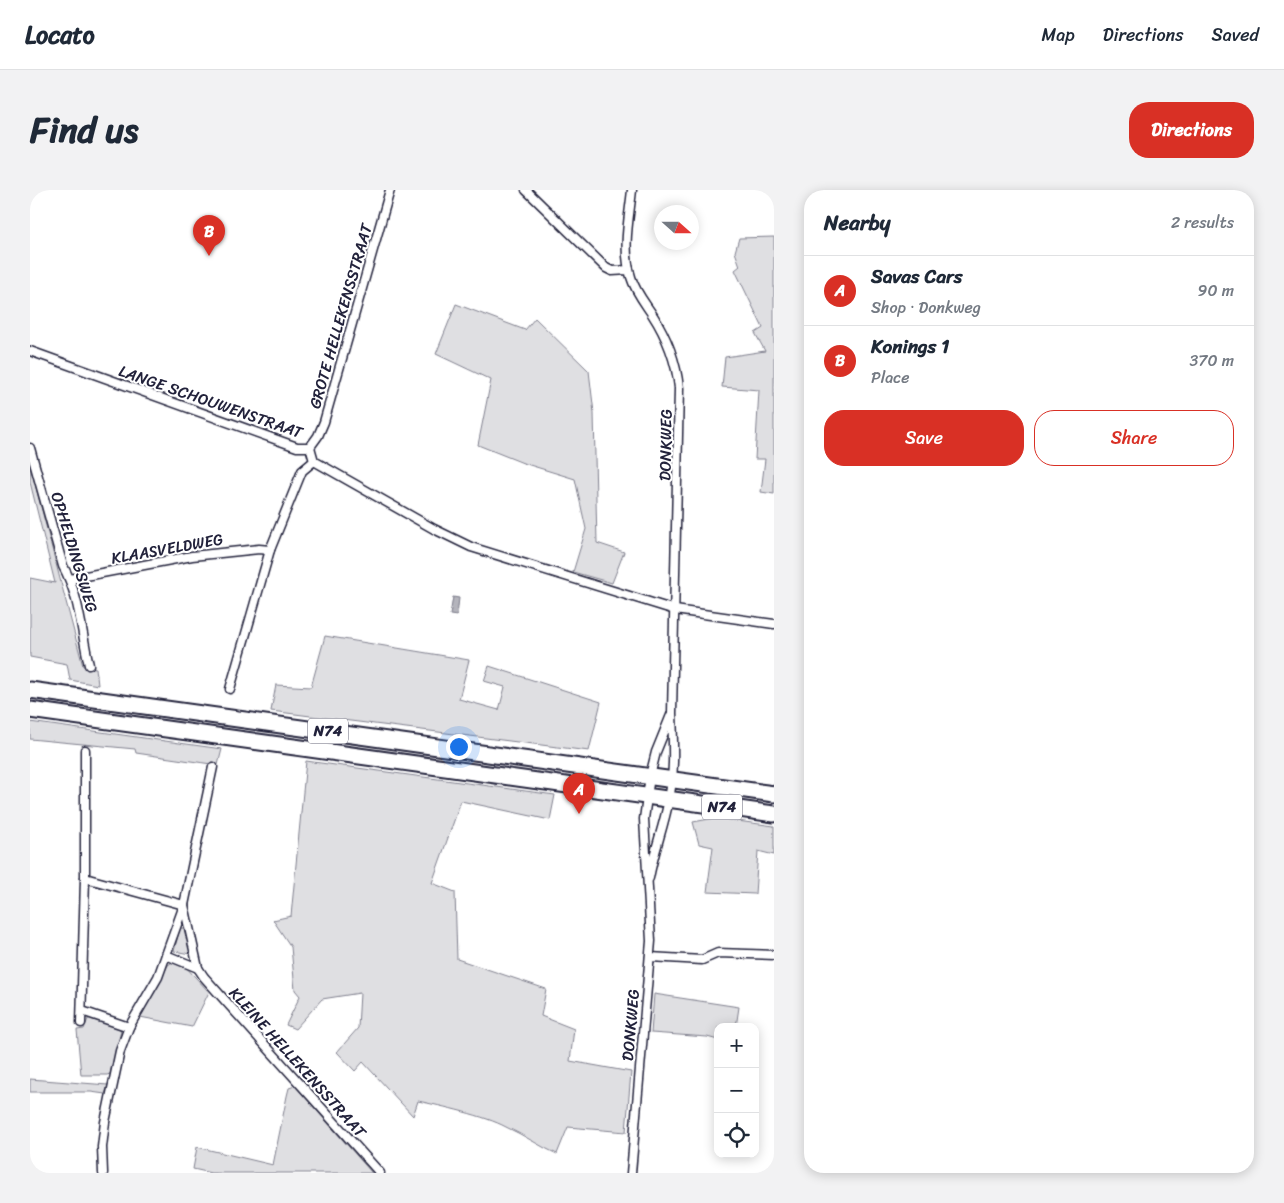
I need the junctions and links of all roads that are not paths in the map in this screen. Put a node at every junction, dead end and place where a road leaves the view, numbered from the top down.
1 (390, 190) edge
2 (526, 190) edge
3 (632, 190) edge
4 (629, 270) junction
5 (30, 351) edge
6 (310, 447) junction
7 (30, 448) edge
8 (314, 461) junction
9 (270, 550) junction
10 (70, 579) junction
11 (675, 610) junction
12 (774, 624) edge
13 (89, 665) dead end
14 (230, 688) dead end
15 (30, 690) edge
16 (30, 710) edge
17 (672, 713) junction
18 (85, 750) dead end
19 (213, 767) dead end
20 (650, 776) junction
21 (672, 779) junction
22 (774, 794) edge
23 (646, 796) junction
24 (669, 799) junction
25 (774, 814) edge
26 (85, 878) junction
27 (649, 878) junction
28 (184, 905) junction
29 (166, 955) junction
30 (774, 955) edge
31 (650, 957) junction
32 (198, 968) junction
33 (82, 1011) junction
34 (81, 1023) dead end
35 (129, 1027) junction
36 (103, 1173) edge
37 (380, 1173) edge
38 (631, 1173) edge

1 - 6 street, GROTE HELLEKENSSTRAAT
2 - 4 street
3 - 4 street, DONKWEG
4 - 11 street, DONKWEG
5 - 6 street, LANGE SCHOUWENSTRAAT
6 - 8 street, LANGE SCHOUWENSTRAAT
7 - 10 street, OPHELDINGSWEG
8 - 9 street
8 - 11 street
9 - 10 street, KLAASVELDWEG
9 - 14 street
10 - 13 street, OPHELDINGSWEG
11 - 12 street
11 - 17 street, DONKWEG
15 - 20 highway, N74
16 - 23 highway, N74
17 - 20 street, DONKWEG
17 - 21 street, DONKWEG
18 - 26 street
19 - 28 street, KLEINE HELLEKENSSTRAAT
20 - 21 highway, N74
20 - 23 street, DONKWEG
21 - 22 highway, N74
21 - 24 street, DONKWEG
23 - 24 highway, N74
23 - 27 street, DONKWEG
24 - 25 highway, N74
24 - 27 street, DONKWEG
26 - 28 street
26 - 33 street
27 - 31 street, DONKWEG
28 - 29 street, KLEINE HELLEKENSSTRAAT
28 - 32 street, KLEINE HELLEKENSSTRAAT
29 - 32 street
29 - 35 street, KLEINE HELLEKENSSTRAAT
30 - 31 street
31 - 38 street, DONKWEG
32 - 37 street, KLEINE HELLEKENSSTRAAT
33 - 34 street
33 - 35 street
35 - 36 street, KLEINE HELLEKENSSTRAAT

